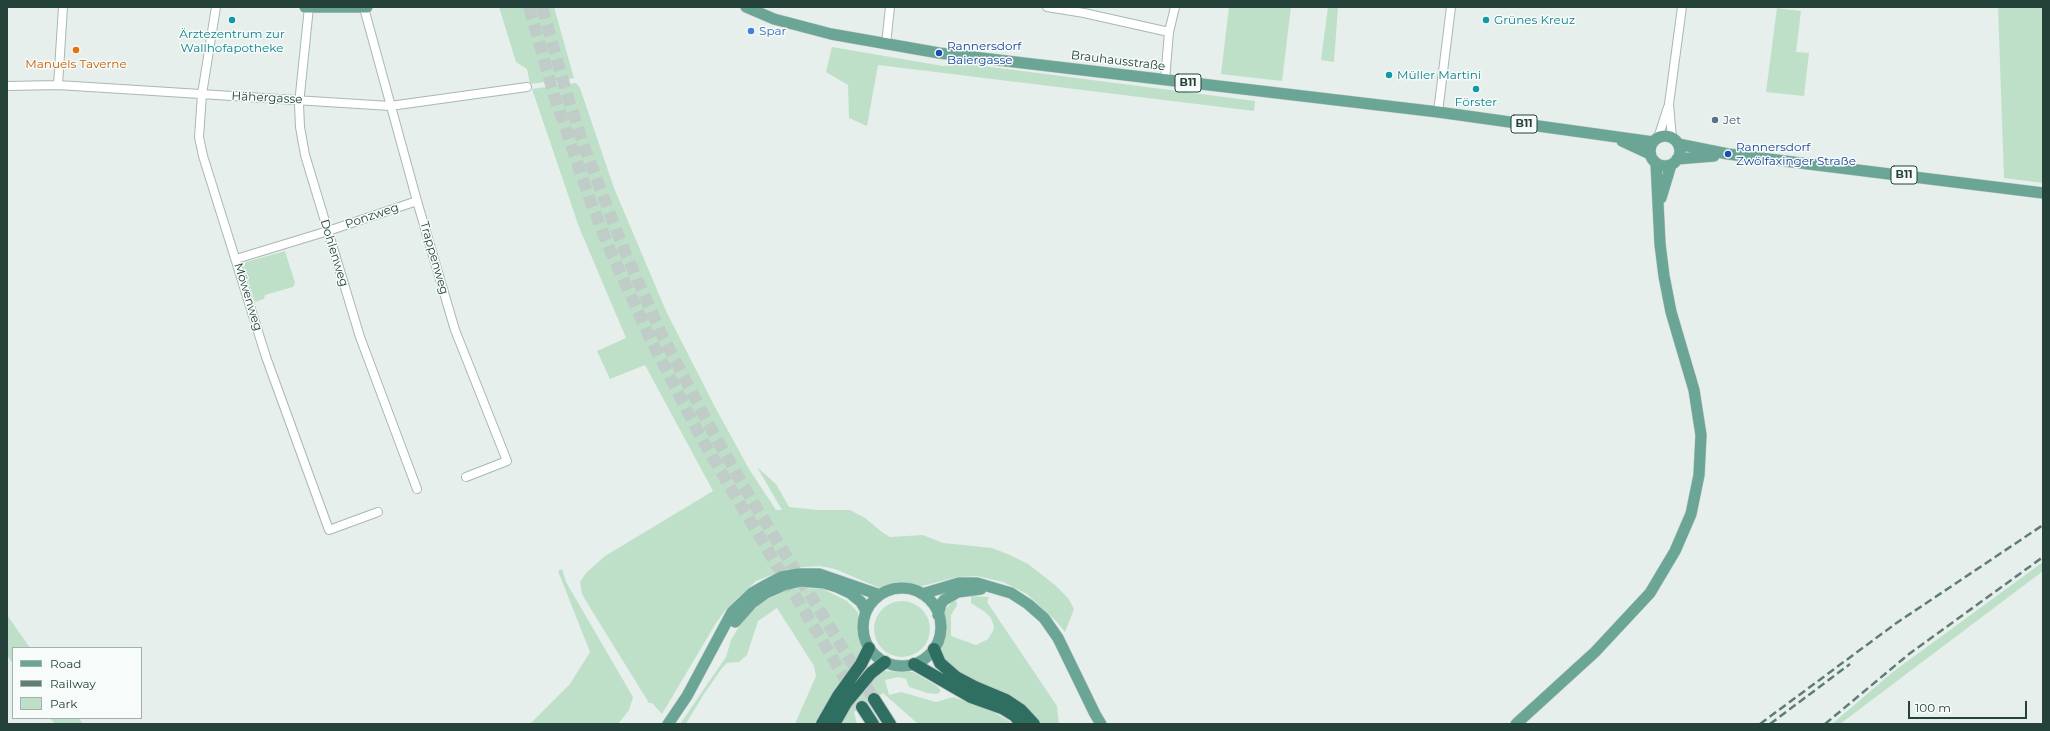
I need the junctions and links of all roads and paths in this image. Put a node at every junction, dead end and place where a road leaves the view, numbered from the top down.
1 (63, 7) edge
2 (216, 7) edge
3 (305, 7) edge
4 (365, 7) edge
5 (746, 7) edge
6 (890, 7) edge
7 (1047, 7) edge
8 (1175, 7) edge
9 (1451, 7) edge
10 (1682, 7) edge
11 (309, 8) edge
12 (1085, 10) edge
13 (1170, 32) junction
14 (886, 44) junction
15 (1165, 80) junction
16 (58, 85) junction
17 (7, 86) edge
18 (527, 87) dead end
19 (202, 94) junction
20 (300, 100) junction
21 (1669, 104) junction
22 (390, 106) junction
23 (1438, 112) junction
24 (1611, 136) junction
25 (1656, 140) junction
26 (1675, 141) junction
27 (1728, 154) junction
28 (1653, 158) junction
29 (1674, 162) junction
30 (2043, 193) edge
31 (417, 201) junction
32 (1658, 210) junction
33 (328, 231) junction
34 (236, 259) junction
35 (466, 477) dead end
36 (417, 489) dead end
37 (378, 512) dead end
38 (993, 587) junction
39 (922, 594) junction
40 (880, 595) junction
41 (866, 611) junction
42 (938, 615) junction
43 (718, 641) junction
44 (869, 648) junction
45 (934, 649) junction
46 (885, 662) junction
47 (914, 664) junction
48 (874, 699) tunnel mouth
49 (862, 707) tunnel mouth
50 (668, 724) edge
51 (822, 724) edge
52 (834, 724) edge
53 (873, 724) edge
54 (890, 724) edge
55 (1021, 724) edge
56 (1034, 724) edge
57 (1101, 724) edge
58 (1516, 724) edge

1 - 16 street
2 - 19 street, Möwenweg
3 - 11 main road
4 - 11 main road
4 - 22 street, Trappenweg
5 - 14 main road, Brauhausstraße / B11
6 - 14 street
7 - 12 street
8 - 13 street
9 - 23 street
10 - 21 street
11 - 20 street, Dohlenweg
12 - 13 street
13 - 15 street
14 - 15 main road, Brauhausstraße / B11
15 - 23 main road, Brauhausstraße / B11
16 - 17 street, Hähergasse
16 - 19 street, Hähergasse
18 - 22 street, Hähergasse
19 - 20 street, Hähergasse
19 - 34 street, Möwenweg
20 - 22 street, Hähergasse
20 - 33 street, Dohlenweg
21 - 25 street
21 - 26 street
22 - 31 street, Trappenweg
23 - 24 main road, Brauhausstraße / B11
24 - 25 main road, Brauhausstraße / B11
24 - 28 main road, Brauhausstraße / B11
25 - 26 main road, B11
25 - 28 main road
26 - 27 main road, B11
26 - 29 main road
27 - 29 main road, B11
27 - 30 main road, B11
28 - 29 main road, B11
28 - 32 main road
29 - 32 main road
31 - 33 street, Ponzweg
31 - 35 street, Trappenweg
32 - 58 main road
33 - 34 street, Ponzweg
33 - 36 street, Dohlenweg
34 - 37 street, Möwenweg
38 - 39 main road
38 - 42 main road
38 - 57 main road
39 - 40 main road
39 - 42 main road
40 - 41 main road
40 - 43 main road
41 - 43 main road
41 - 44 main road
42 - 45 main road
43 - 50 main road
44 - 46 main road
44 - 51 highway
45 - 47 main road
45 - 56 highway
46 - 47 main road
46 - 52 highway
47 - 55 highway
48 - 54 highway
49 - 53 highway

